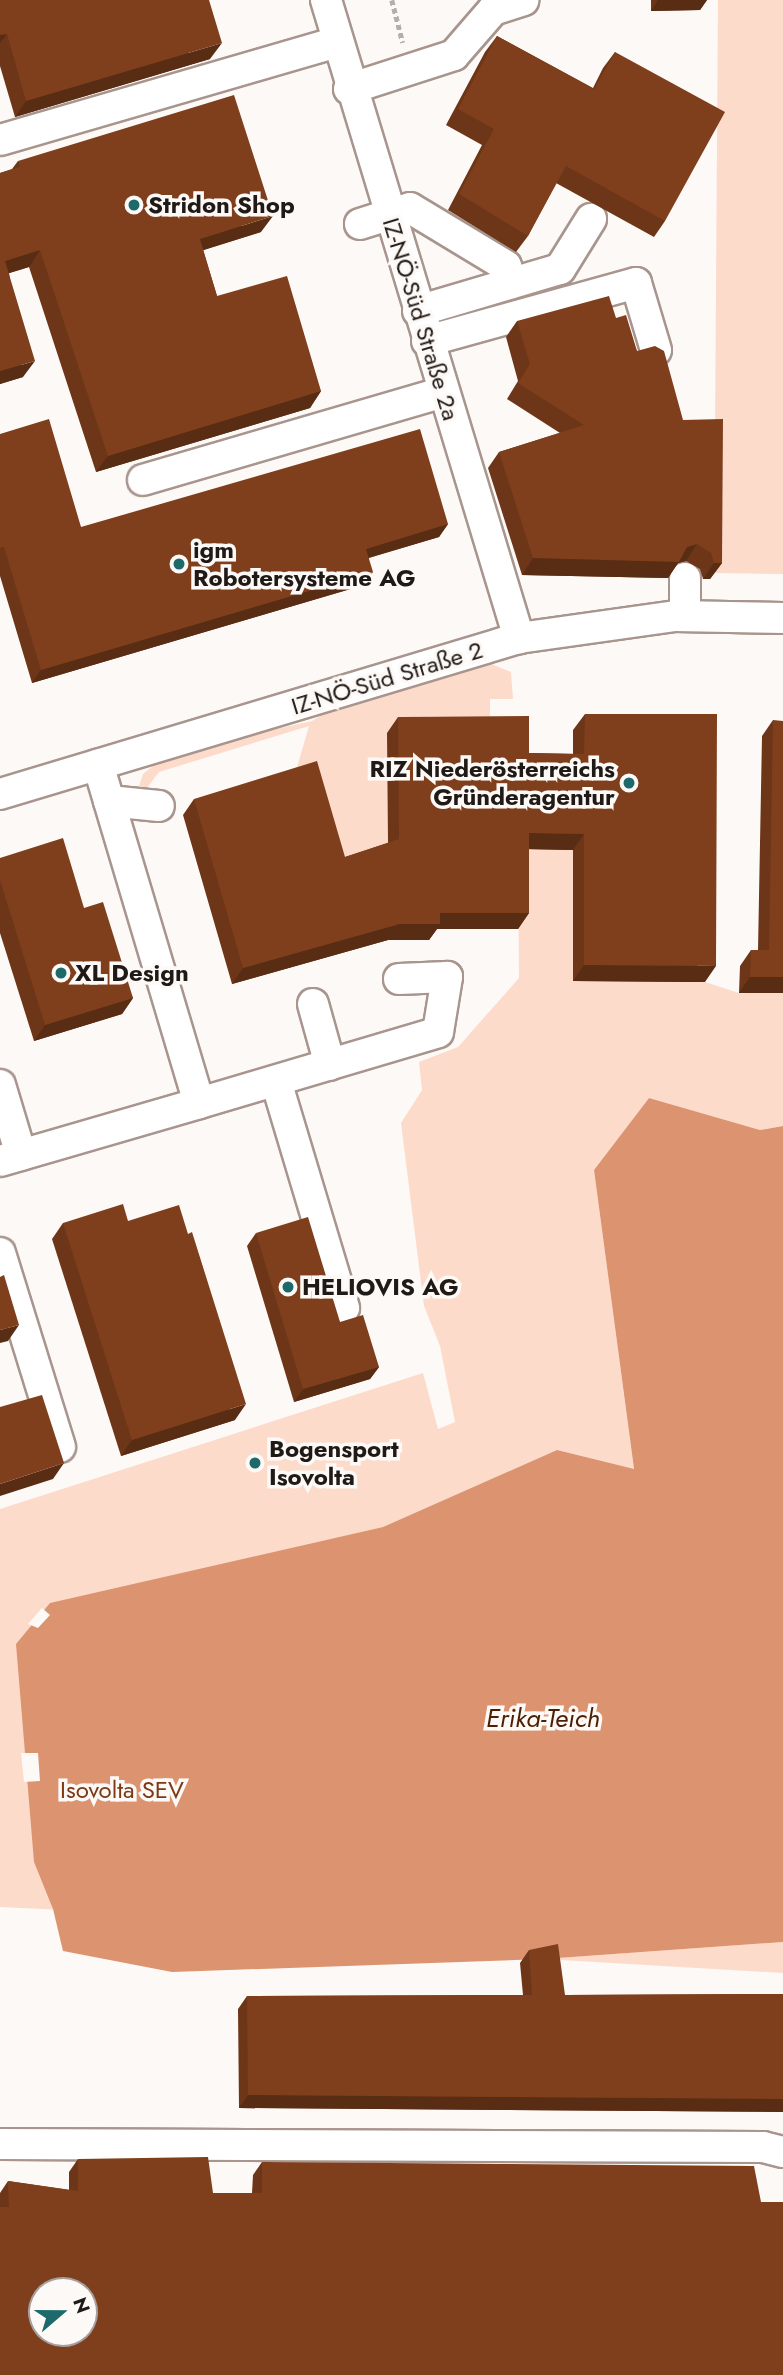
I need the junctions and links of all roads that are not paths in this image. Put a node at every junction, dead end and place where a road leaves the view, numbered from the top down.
1 (326, 0) edge
2 (523, 0) edge
3 (337, 42) junction
4 (349, 89) junction
5 (0, 141) edge
6 (388, 215) junction
7 (591, 219) dead end
8 (360, 224) dead end
9 (511, 284) junction
10 (418, 311) junction
11 (427, 341) junction
12 (656, 350) edge
13 (443, 392) junction
14 (143, 480) dead end
15 (685, 578) edge
16 (685, 616) junction
17 (783, 618) edge
18 (519, 638) junction
19 (98, 765) junction
20 (0, 793) edge
21 (109, 801) junction
22 (159, 806) dead end
23 (399, 979) dead end
24 (313, 1004) dead end
25 (330, 1065) junction
26 (276, 1081) junction
27 (0, 1085) edge
28 (199, 1103) junction
29 (10, 1158) edge
30 (0, 1253) edge
31 (344, 1308) dead end
32 (60, 1447) edge
33 (0, 2144) edge
34 (783, 2152) edge

1 - 3 street, IZ-NÖ-Süd Straße 2a
2 - 4 street
3 - 4 street, IZ-NÖ-Süd Straße 2a
3 - 5 street
4 - 6 street, IZ-NÖ-Süd Straße 2a
6 - 8 street
6 - 9 street
6 - 10 street, IZ-NÖ-Süd Straße 2a
7 - 9 street
9 - 10 street
10 - 11 street, IZ-NÖ-Süd Straße 2a
11 - 12 street
11 - 13 street, IZ-NÖ-Süd Straße 2a
13 - 14 street
13 - 18 street, IZ-NÖ-Süd Straße 2a
15 - 16 street
16 - 17 street, IZ-NÖ-Süd Straße 2
16 - 18 street, IZ-NÖ-Süd Straße 2
18 - 19 street, IZ-NÖ-Süd Straße 2
19 - 20 street, IZ-NÖ-Süd Straße 2
19 - 21 street
21 - 22 street
21 - 28 street
23 - 25 street
24 - 25 street
25 - 26 street
26 - 28 street
26 - 31 street
27 - 29 street
28 - 29 street
30 - 32 street
33 - 34 street

